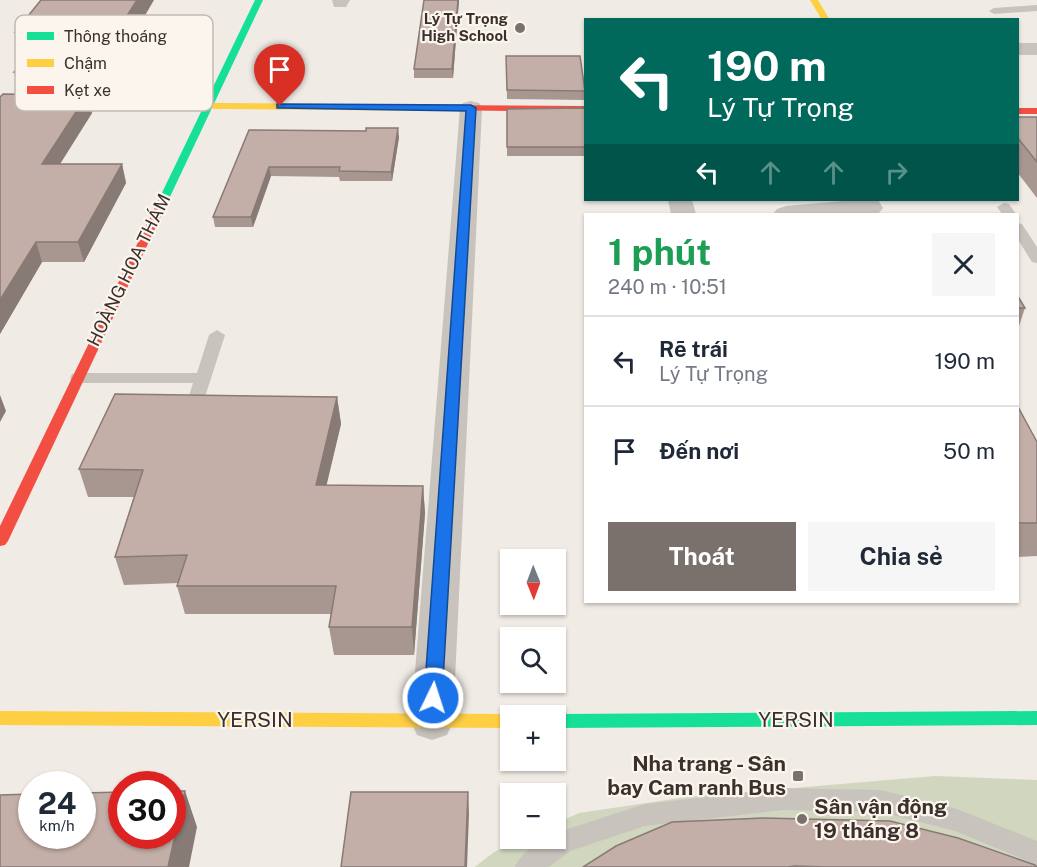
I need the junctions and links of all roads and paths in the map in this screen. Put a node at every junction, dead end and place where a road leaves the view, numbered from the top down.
1 (259, 0) edge
2 (814, 0) edge
3 (1037, 8) edge
4 (994, 11) dead end
5 (825, 18) edge
6 (1019, 49) edge
7 (1037, 49) edge
8 (213, 95) edge
9 (0, 104) edge
10 (15, 104) edge
11 (213, 105) edge
12 (471, 108) junction
13 (584, 109) edge
14 (205, 111) edge
15 (1019, 111) edge
16 (1037, 111) edge
17 (866, 201) edge
18 (800, 213) edge
19 (1019, 230) edge
20 (1037, 259) edge
21 (217, 335) dead end
22 (78, 378) junction
23 (204, 378) junction
24 (196, 402) edge
25 (0, 541) edge
26 (0, 718) edge
27 (1037, 718) edge
28 (500, 721) edge
29 (566, 721) edge
30 (432, 722) junction
31 (1037, 853) edge
32 (528, 867) edge

1 - 8 street, HOÀNG HOA THÁM
2 - 5 street
3 - 4 lane
6 - 7 street
9 - 10 street
11 - 12 street
12 - 13 street
12 - 30 street
14 - 22 street, HOÀNG HOA THÁM
15 - 16 street
17 - 18 street
19 - 20 lane
21 - 23 lane
22 - 23 lane
22 - 25 street, HOÀNG HOA THÁM
23 - 24 lane
26 - 30 street, YERSIN
27 - 29 street, YERSIN
28 - 30 street, YERSIN
31 - 32 lane

